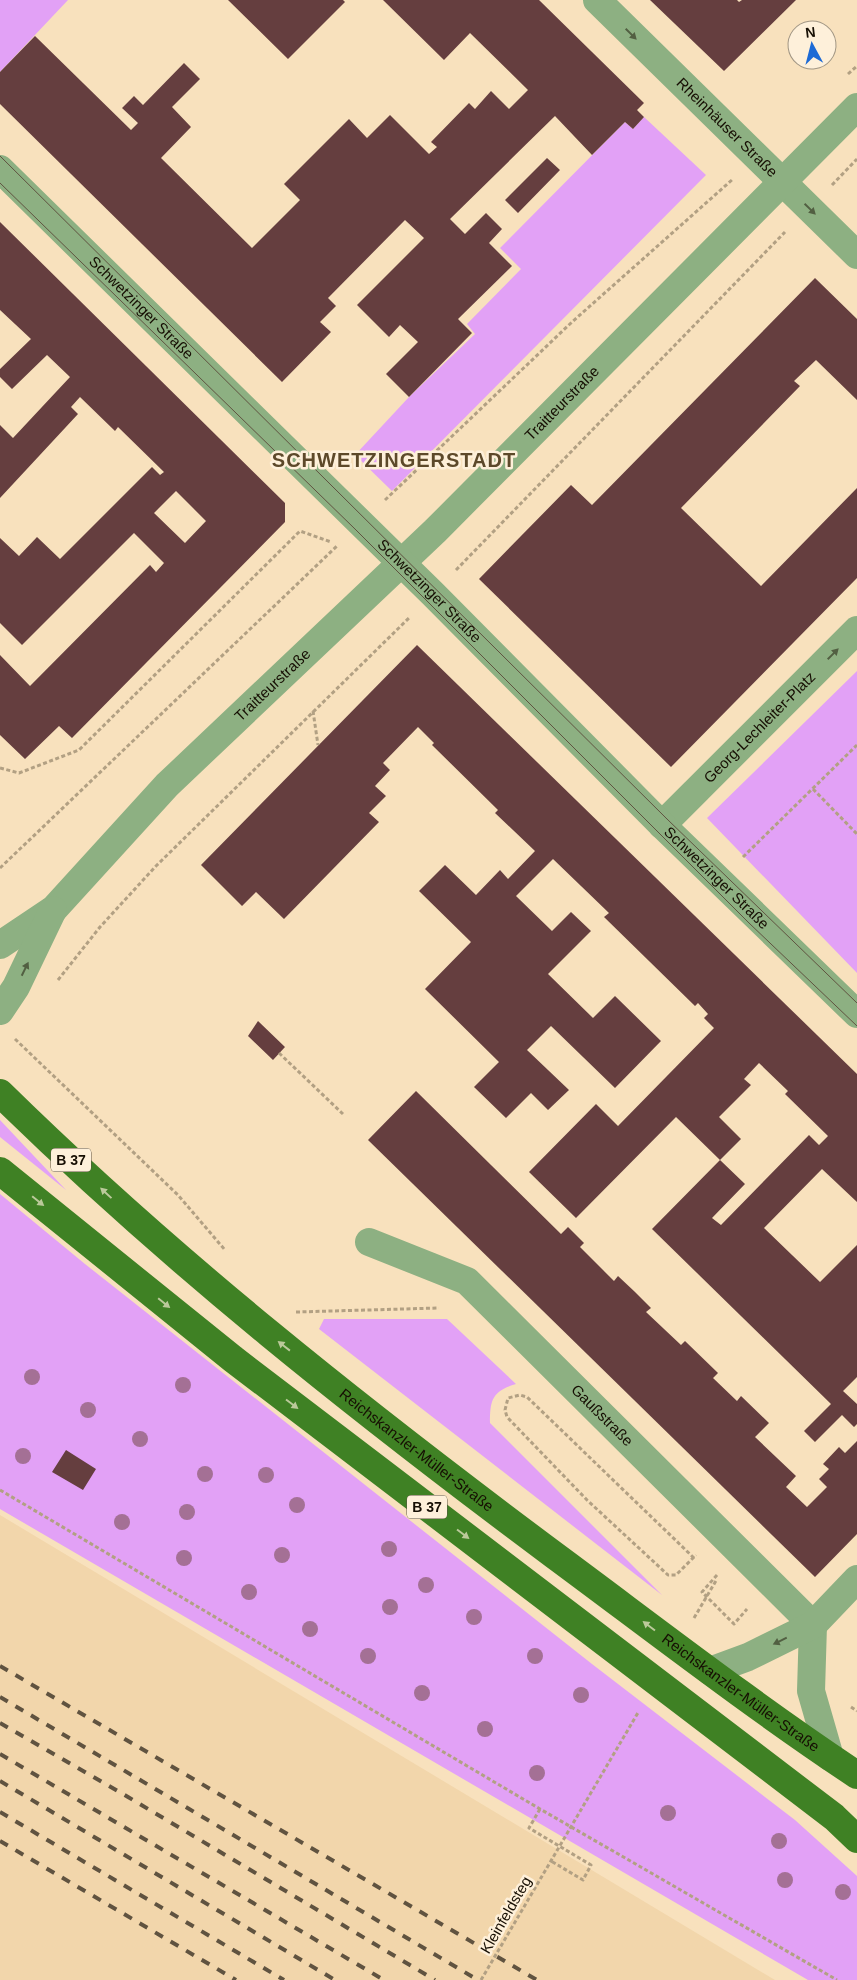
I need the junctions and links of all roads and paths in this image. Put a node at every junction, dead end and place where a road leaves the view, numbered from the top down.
1 (597, 0) edge
2 (857, 66) edge
3 (843, 79) dead end
4 (857, 107) edge
5 (757, 158) junction
6 (0, 170) edge
7 (781, 182) junction
8 (809, 208) junction
9 (857, 256) edge
10 (360, 524) junction
11 (401, 564) junction
12 (433, 594) junction
13 (857, 630) edge
14 (312, 711) junction
15 (318, 745) dead end
16 (857, 746) edge
17 (0, 768) edge
18 (813, 789) junction
19 (662, 824) junction
20 (857, 834) edge
21 (739, 860) dead end
22 (0, 868) edge
23 (54, 909) junction
24 (0, 945) edge
25 (53, 987) dead end
26 (0, 1010) edge
27 (857, 1014) edge
28 (20, 1031) dead end
29 (279, 1053) dead end
30 (0, 1093) edge
31 (343, 1114) dead end
32 (0, 1170) edge
33 (369, 1242) dead end
34 (226, 1251) dead end
35 (440, 1308) dead end
36 (292, 1312) dead end
37 (0, 1490) edge
38 (696, 1559) dead end
39 (721, 1572) dead end
40 (710, 1573) dead end
41 (668, 1575) dead end
42 (857, 1579) edge
43 (748, 1610) dead end
44 (692, 1622) dead end
45 (813, 1625) junction
46 (710, 1671) junction
47 (641, 1707) dead end
48 (830, 1757) junction
49 (857, 1775) edge
50 (540, 1809) junction
51 (857, 1839) edge
52 (551, 1861) junction
53 (481, 1980) edge
54 (837, 1980) edge

1 -> 5 street, Rheinhäuser Straße
2 - 3 path
4 - 7 street, Traitteurstraße
5 - 7 street, Rheinhäuser Straße
5 - 10 path
6 - 10 street, Schwetzinger Straße
7 - 8 street, Rheinhäuser Straße
7 - 11 street, Traitteurstraße
8 -> 9 street, Rheinhäuser Straße
8 - 12 path
10 - 11 street, Schwetzinger Straße
11 - 12 street, Schwetzinger Straße
11 - 23 street, Traitteurstraße
12 - 14 path
12 - 19 street, Schwetzinger Straße
19 -> 13 street, Georg-Lechleiter-Platz
14 - 15 path
14 - 25 path
16 - 18 path
17 - 22 path
18 - 20 path
18 - 21 path
19 - 27 street, Schwetzinger Straße
23 - 24 street, Traitteurstraße
26 -> 23 street, Traitteurstraße
28 - 34 path
29 - 31 path
46 -> 30 main road, Reichskanzler-Müller-Straße / B 37
32 -> 51 main road, B 37
33 - 45 street, Gaußstraße
35 - 36 path
37 - 50 path
38 - 41 path
39 - 43 path
40 - 44 path
42 - 45 street
45 -> 46 street
45 - 48 street
46 - 48 main road, Reichskanzler-Müller-Straße / B 37
47 - 52 path, Kleinfeldsteg
48 - 49 main road, Reichskanzler-Müller-Straße / B 37
50 - 52 path
50 - 54 path
52 - 53 path, Kleinfeldsteg

